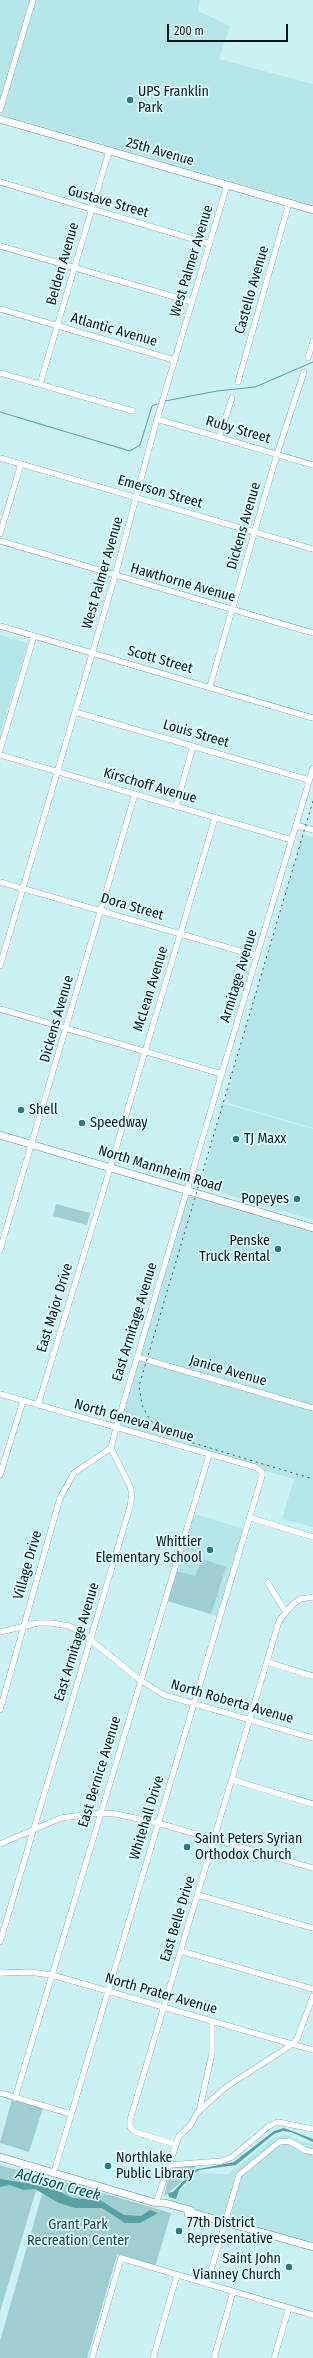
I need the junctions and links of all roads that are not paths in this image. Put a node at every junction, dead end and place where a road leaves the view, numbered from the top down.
1 (33, 0) edge
2 (0, 110) edge
3 (0, 119) edge
4 (109, 151) junction
5 (0, 182) edge
6 (227, 185) junction
7 (289, 204) junction
8 (91, 209) junction
9 (313, 210) edge
10 (210, 244) junction
11 (0, 246) edge
12 (74, 268) junction
13 (192, 302) junction
14 (0, 310) edge
15 (57, 326) junction
16 (313, 341) edge
17 (308, 358) dead end
18 (174, 360) junction
19 (304, 372) dead end
20 (0, 373) edge
21 (238, 382) dead end
22 (40, 384) junction
23 (232, 398) dead end
24 (133, 411) dead end
25 (157, 419) junction
26 (220, 437) junction
27 (277, 454) junction
28 (0, 458) edge
29 (20, 464) junction
30 (313, 465) edge
31 (136, 497) junction
32 (254, 532) junction
33 (0, 534) edge
34 (0, 541) edge
35 (313, 549) edge
36 (115, 576) junction
37 (232, 610) junction
38 (0, 626) edge
39 (313, 633) edge
40 (34, 636) junction
41 (92, 654) junction
42 (210, 686) junction
43 (75, 712) junction
44 (313, 718) edge
45 (193, 746) junction
46 (0, 750) edge
47 (0, 755) edge
48 (313, 768) edge
49 (58, 771) junction
50 (309, 780) junction
51 (135, 794) junction
52 (176, 806) junction
53 (214, 818) junction
54 (296, 825) junction
55 (313, 830) edge
56 (292, 840) junction
57 (0, 882) edge
58 (24, 889) junction
59 (101, 911) junction
60 (180, 934) junction
61 (257, 956) junction
62 (0, 966) edge
63 (0, 1009) edge
64 (67, 1028) junction
65 (145, 1051) junction
66 (222, 1074) junction
67 (0, 1136) edge
68 (32, 1145) junction
69 (110, 1168) junction
70 (188, 1191) junction
71 (313, 1228) edge
72 (0, 1250) edge
73 (136, 1357) junction
74 (0, 1394) edge
75 (23, 1401) junction
76 (38, 1405) junction
77 (313, 1408) edge
78 (116, 1428) junction
79 (111, 1448) junction
80 (209, 1455) junction
81 (262, 1472) joint
82 (0, 1476) edge
83 (251, 1518) junction
84 (313, 1537) edge
85 (268, 1583) dead end
86 (313, 1597) edge
87 (285, 1611) junction
88 (24, 1626) junction
89 (0, 1632) edge
90 (90, 1639) junction
91 (267, 1662) junction
92 (313, 1676) edge
93 (140, 1680) junction
94 (194, 1704) junction
95 (0, 1710) edge
96 (250, 1720) junction
97 (313, 1738) edge
98 (233, 1780) junction
99 (313, 1804) edge
100 (100, 1814) junction
101 (158, 1823) junction
102 (34, 1829) junction
103 (215, 1839) junction
104 (0, 1844) edge
105 (313, 1868) edge
106 (198, 1895) junction
107 (313, 1928) edge
108 (0, 1942) edge
109 (181, 1951) junction
110 (0, 1973) edge
111 (52, 1975) junction
112 (313, 1989) edge
113 (108, 1991) junction
114 (313, 1996) edge
115 (164, 2007) junction
116 (212, 2021) junction
117 (293, 2044) junction
118 (313, 2050) edge
119 (0, 2093) edge
120 (15, 2098) junction
121 (198, 2112) junction
122 (71, 2114) junction
123 (313, 2129) edge
124 (175, 2144) junction
125 (313, 2152) edge
126 (0, 2157) edge
127 (169, 2165) junction
128 (54, 2172) junction
129 (157, 2203) junction
130 (225, 2223) junction
131 (313, 2247) edge
132 (177, 2275) junction
133 (207, 2284) junction
134 (233, 2292) junction
135 (289, 2308) junction
136 (313, 2315) edge
137 (92, 2358) edge
138 (153, 2358) edge
139 (214, 2358) edge
140 (274, 2358) edge

1 - 2 street
3 - 4 main road, 25th Avenue
4 - 6 main road, 25th Avenue
4 - 8 street, Belden Avenue
5 - 8 street, Gustave Street
6 - 7 main road, 25th Avenue
6 - 10 street, West Palmer Avenue
7 - 9 main road, 25th Avenue
7 - 21 street, Castello Avenue
8 - 10 street, Gustave Street
8 - 12 street, Belden Avenue
10 - 13 street, West Palmer Avenue
11 - 12 street
12 - 13 street
12 - 15 street, Belden Avenue
13 - 18 street, West Palmer Avenue
14 - 15 street, Atlantic Avenue
15 - 18 street, Atlantic Avenue
15 - 22 street, Belden Avenue
16 - 17 street
18 - 25 street, West Palmer Avenue
19 - 27 street, Dickens Avenue
20 - 22 street
22 - 24 street
23 - 26 street
25 - 26 street, Ruby Street
25 - 31 street, West Palmer Avenue
26 - 27 street, Ruby Street
27 - 30 street, Ruby Street
27 - 32 street, Dickens Avenue
28 - 29 street, Emerson Street
29 - 31 street, Emerson Street
29 - 33 street
31 - 32 street, Emerson Street
31 - 36 street, West Palmer Avenue
32 - 35 street, Emerson Street
32 - 37 street, Dickens Avenue
34 - 36 street, Hawthorne Avenue
36 - 37 street, Hawthorne Avenue
36 - 41 street, West Palmer Avenue
37 - 39 street, Hawthorne Avenue
37 - 42 street, Dickens Avenue
38 - 40 street, Scott Street
40 - 41 street, Scott Street
40 - 46 street
41 - 42 street, Scott Street
41 - 43 street, West Palmer Avenue
42 - 44 street, Scott Street
43 - 45 street, Louis Street
43 - 49 street, West Palmer Avenue
45 - 50 street, Louis Street
45 - 52 street
47 - 49 street, Kirschoff Avenue
48 - 50 street, Armitage Avenue
49 - 51 street, Kirschoff Avenue
49 - 58 street, West Palmer Avenue
50 - 54 street, Armitage Avenue
51 - 52 street, Kirschoff Avenue
51 - 59 street, Dickens Avenue
52 - 53 street, Kirschoff Avenue
53 - 56 street, Kirschoff Avenue
53 - 60 street, McLean Avenue
54 - 55 street
54 - 56 street, Armitage Avenue
56 - 61 street, Armitage Avenue
57 - 58 street, Dora Street
58 - 59 street, Dora Street
58 - 62 street, West Palmer Avenue
59 - 60 street, Dora Street
59 - 64 street, Dickens Avenue
60 - 61 street, Dora Street
60 - 65 street, McLean Avenue
61 - 66 street, Armitage Avenue
63 - 64 street
64 - 65 street
64 - 68 street, Dickens Avenue
65 - 66 street
65 - 69 street, McLean Avenue
66 - 70 street, Armitage Avenue
67 - 68 main road, North Mannheim Road
68 - 69 main road, North Mannheim Road
68 - 72 street, Dickens Avenue
69 - 70 main road, North Mannheim Road
69 - 76 street, East Major Drive
70 - 71 main road, North Mannheim Road
70 - 73 street, East Armitage Avenue
73 - 77 street, Janice Avenue
73 - 78 street, East Armitage Avenue
74 - 75 street, North Geneva Avenue
75 - 76 street, North Geneva Avenue
75 - 82 street
76 - 78 street, North Geneva Avenue
78 - 79 street, East Armitage Avenue
78 - 80 street, North Geneva Avenue
79 - 88 street, Village Drive
79 - 90 street, East Armitage Avenue
80 - 81 street, North Geneva Avenue
80 - 93 street, East Bernice Avenue
81 - 83 street, Whitehall Drive
83 - 84 street
83 - 94 street, Whitehall Drive
85 - 87 street
86 - 87 street, East Belle Drive
87 - 91 street, East Belle Drive
88 - 89 street, North Roberta Avenue
88 - 90 street, North Roberta Avenue
88 - 95 street, Village Drive
90 - 93 street, North Roberta Avenue
90 - 102 street, East Armitage Avenue
91 - 92 street
91 - 96 street, East Belle Drive
93 - 94 street, North Roberta Avenue
93 - 100 street, East Bernice Avenue
94 - 96 street, North Roberta Avenue
94 - 101 street, Whitehall Drive
96 - 97 street, North Roberta Avenue
96 - 98 street, East Belle Drive
98 - 99 street
98 - 103 street, East Belle Drive
100 - 101 street
100 - 102 street
100 - 111 street, East Bernice Avenue
101 - 103 street
101 - 113 street, Whitehall Drive
102 - 104 street
102 - 108 street, East Armitage Avenue
103 - 105 street
103 - 106 street, East Belle Drive
106 - 107 street
106 - 109 street, East Belle Drive
109 - 112 street
109 - 115 street, East Belle Drive
110 - 111 street, North Prater Avenue
111 - 113 street, North Prater Avenue
111 - 120 street, East Bernice Avenue
113 - 115 street, North Prater Avenue
113 - 122 street, Whitehall Drive
114 - 117 street
115 - 116 street, North Prater Avenue
115 - 124 street, East Belle Drive
116 - 117 street, North Prater Avenue
116 - 121 street
117 - 118 street, North Prater Avenue
117 - 121 street
119 - 120 street
120 - 122 street
121 - 124 street
122 - 128 street, Whitehall Drive
123 - 127 street
124 - 127 street
125 - 130 street
126 - 128 main road
127 - 129 street
128 - 129 main road
129 - 130 main road
130 - 131 main road
130 - 133 street
132 - 133 street
132 - 137 street
132 - 138 street
133 - 134 street
134 - 135 street
134 - 139 street
135 - 136 street
135 - 140 street

